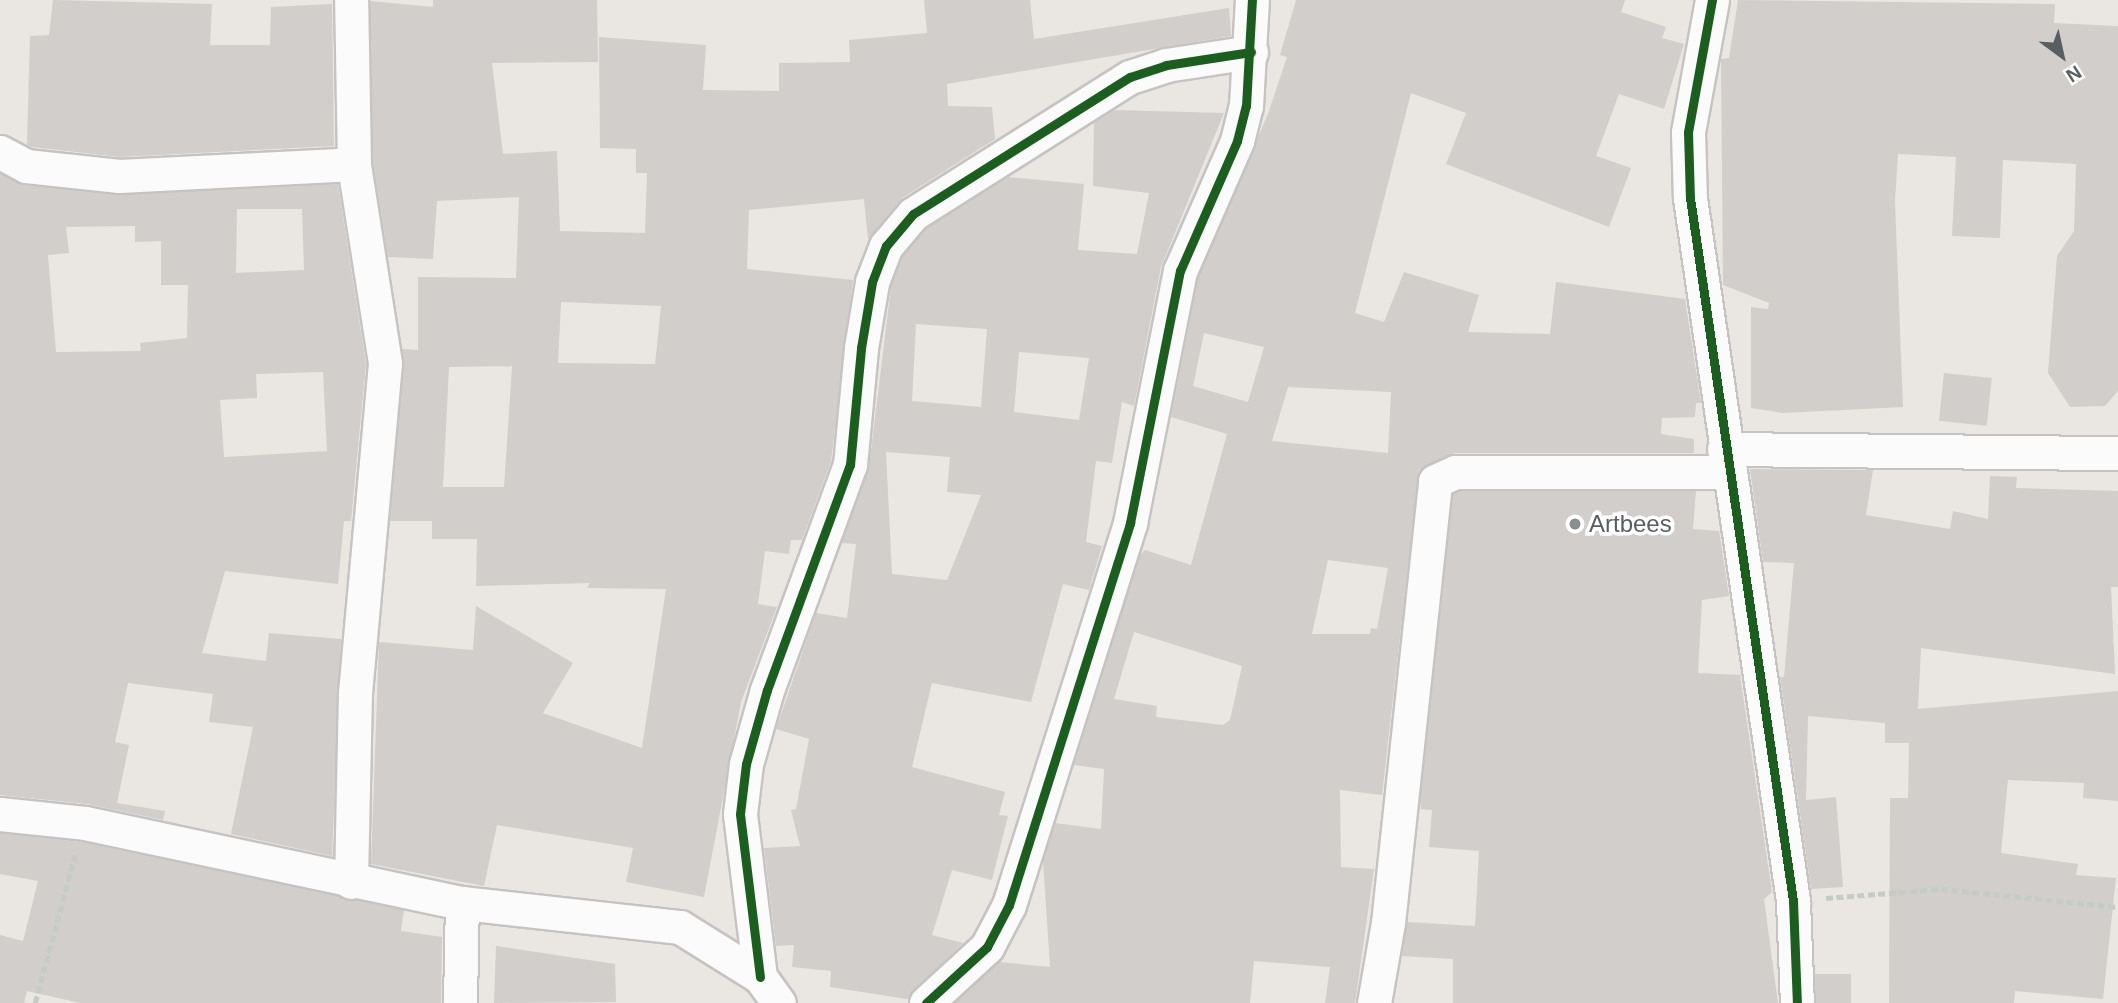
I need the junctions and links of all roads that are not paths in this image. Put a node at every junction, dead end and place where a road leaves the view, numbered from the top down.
1 (351, 0) edge
2 (1252, 0) edge
3 (1713, 0) edge
4 (1251, 52) junction
5 (0, 152) edge
6 (354, 164) junction
7 (2118, 453) edge
8 (1726, 461) junction
9 (0, 814) edge
10 (351, 882) junction
11 (461, 902) junction
12 (770, 990) edge
13 (460, 1003) edge
14 (926, 1003) edge
15 (1374, 1003) edge
16 (1797, 1003) edge

1 - 6 street
2 - 4 street
3 - 8 street
4 - 12 street
4 - 14 street
5 - 6 street
6 - 10 street
7 - 8 street
8 - 15 street
8 - 16 street
9 - 10 street
10 - 11 street
11 - 12 street
11 - 13 street

